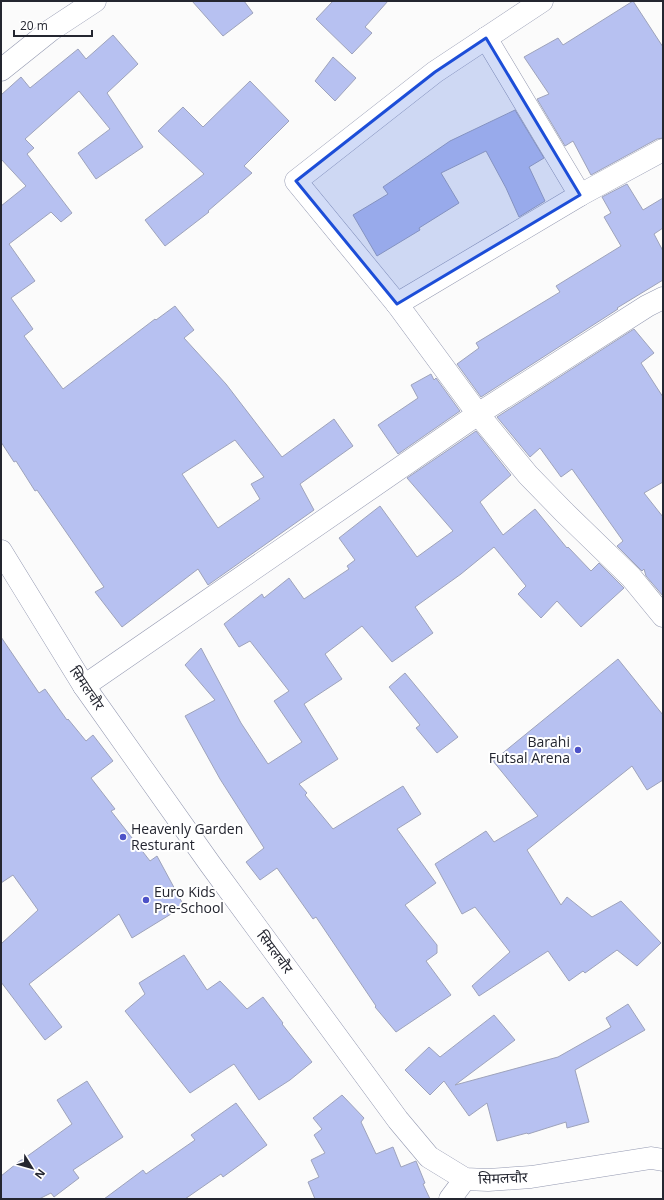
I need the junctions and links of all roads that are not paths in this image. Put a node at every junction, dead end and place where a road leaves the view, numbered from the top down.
1 (95, 1) edge
2 (542, 1) edge
3 (486, 38) junction
4 (1, 70) edge
5 (663, 150) edge
6 (580, 195) junction
7 (662, 301) edge
8 (397, 304) junction
9 (478, 414) junction
10 (1, 551) edge
11 (663, 616) edge
12 (84, 686) junction
13 (657, 1159) edge
14 (465, 1178) junction
15 (450, 1199) edge

1 - 4 street
2 - 3 street
3 - 6 street
3 - 8 street
5 - 6 street
6 - 8 street
7 - 9 street
8 - 9 street
9 - 11 street
9 - 12 street
10 - 12 street, सिमलचौर
12 - 14 street, सिमलचौर
13 - 14 street, सिमलचौर
14 - 15 street

